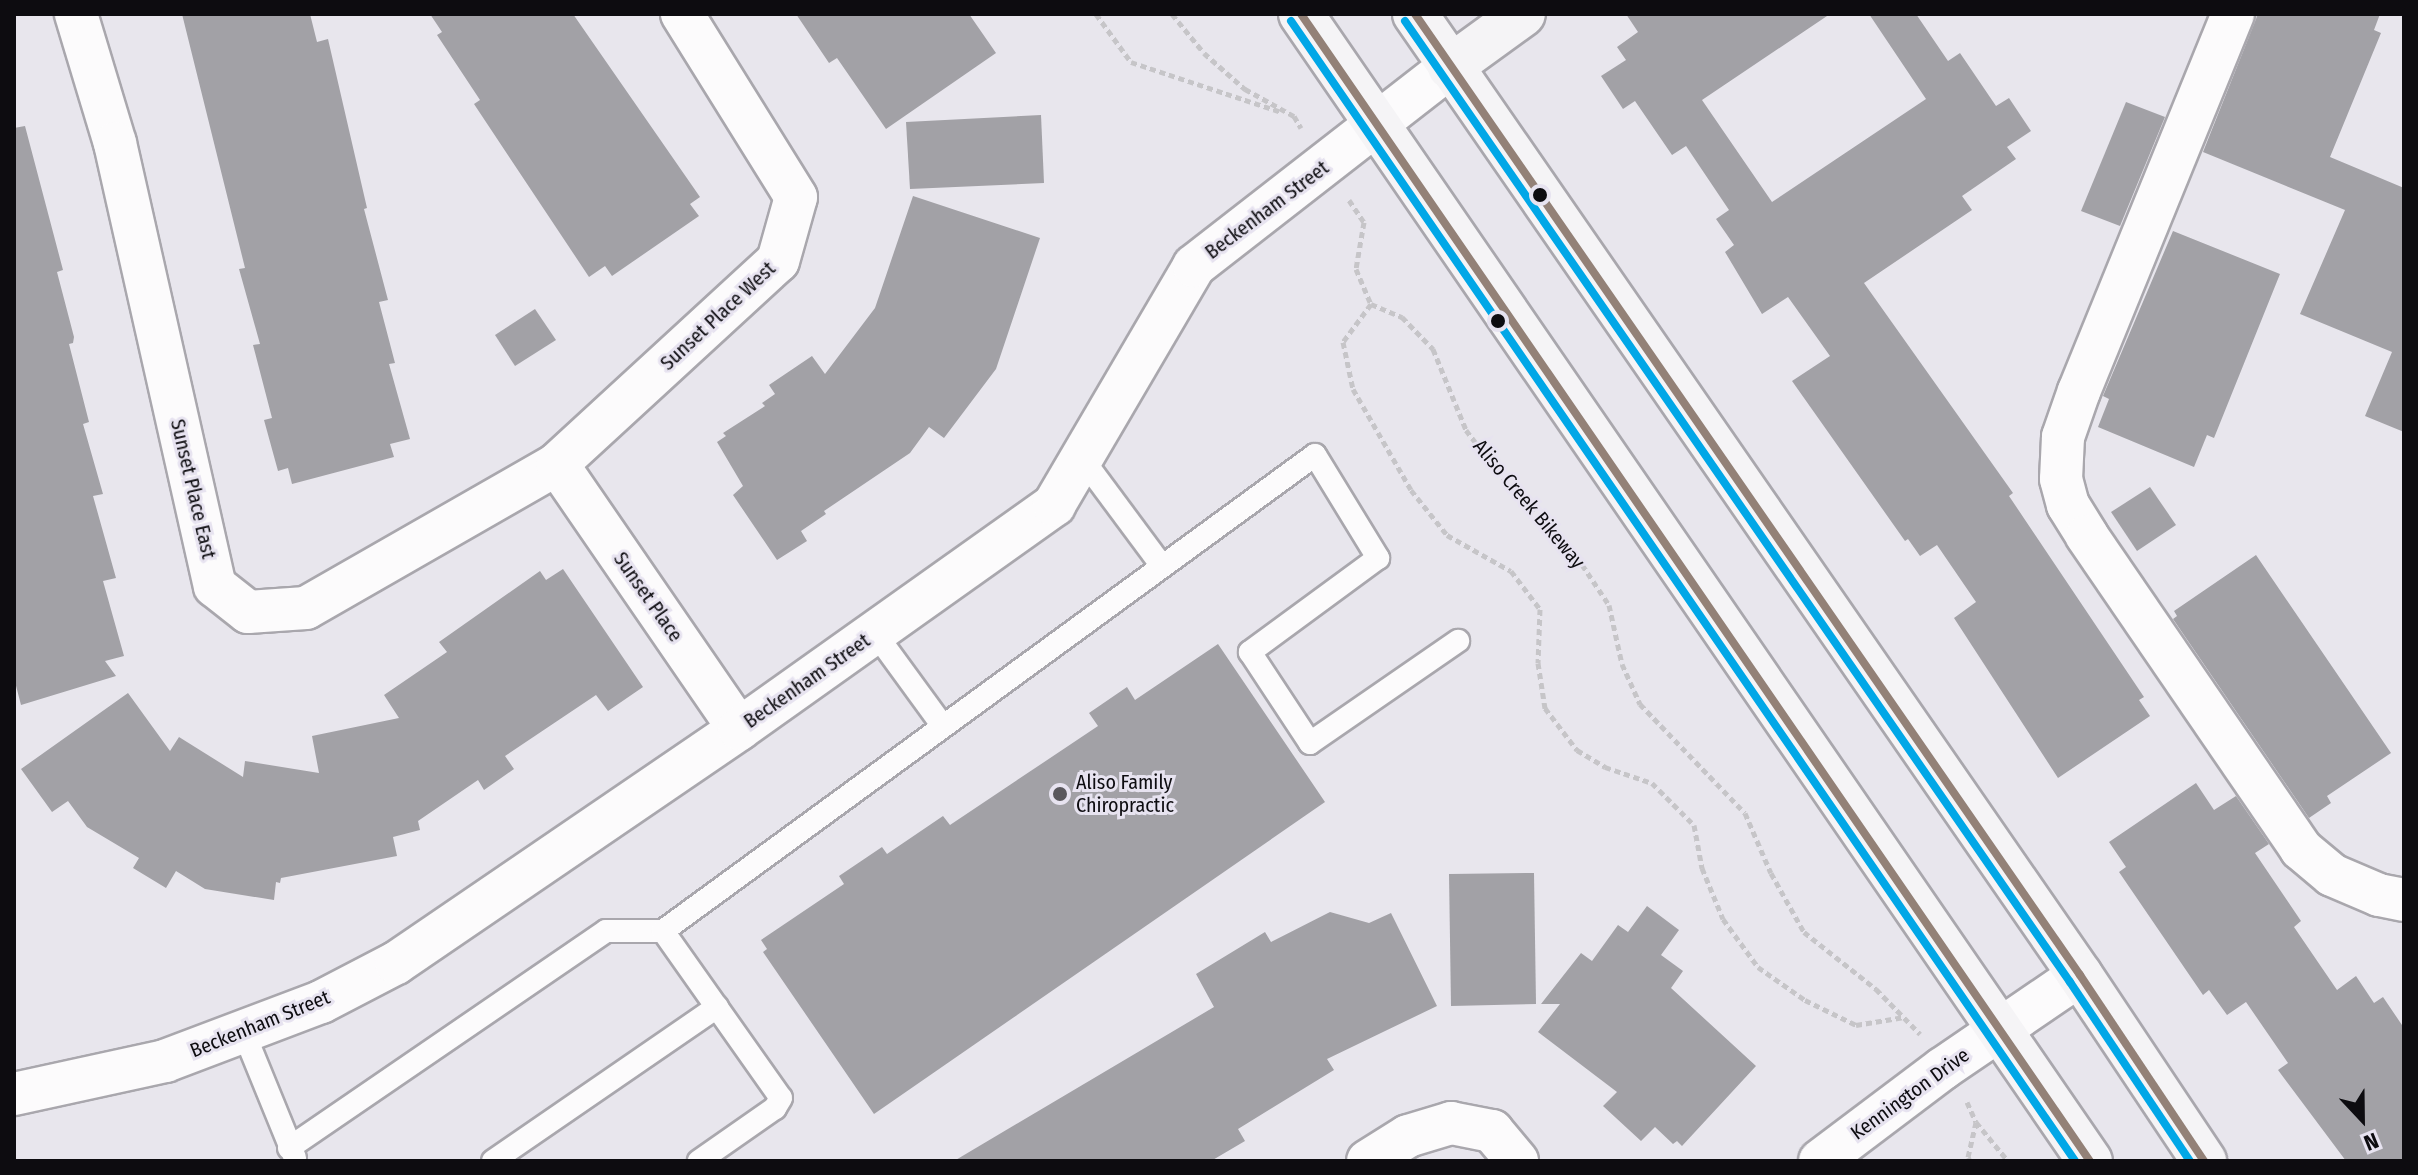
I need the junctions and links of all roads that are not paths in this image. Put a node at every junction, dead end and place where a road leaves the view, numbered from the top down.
1 (76, 14) edge
2 (682, 14) edge
3 (1301, 14) edge
4 (1415, 14) edge
5 (1523, 14) edge
6 (2233, 14) edge
7 (1450, 67) junction
8 (1376, 124) junction
9 (1081, 457) junction
10 (557, 464) junction
11 (1162, 566) junction
12 (875, 633) junction
13 (1458, 641) dead end
14 (942, 725) junction
15 (739, 729) junction
16 (2404, 900) edge
17 (663, 931) junction
18 (2080, 975) junction
19 (717, 1007) junction
20 (2001, 1028) junction
21 (244, 1033) junction
22 (14, 1094) edge
23 (293, 1154) edge
24 (493, 1161) edge
25 (699, 1161) edge
26 (1368, 1161) edge
27 (1517, 1161) edge
28 (1820, 1161) edge
29 (2090, 1161) edge
30 (2204, 1161) edge

1 - 10 street, Sunset Place East
2 - 10 street, Sunset Place West
3 - 8 main road
4 - 7 main road
5 - 7 main road
6 - 16 street
7 - 8 street, Beckenham Street
7 - 18 main road
8 - 9 street, Beckenham Street
8 - 20 main road
9 - 11 lane
9 - 12 street, Beckenham Street
10 - 15 street, Sunset Place
11 - 13 lane
11 - 14 lane
12 - 14 lane
12 - 15 street, Beckenham Street
14 - 17 lane
15 - 21 street, Beckenham Street
17 - 19 lane
17 - 23 lane
18 - 20 street, Kennington Drive
18 - 30 main road
19 - 24 lane
19 - 25 lane
20 - 28 street, Kennington Drive
20 - 29 main road
21 - 22 street, Beckenham Street
21 - 23 lane
26 - 27 street

